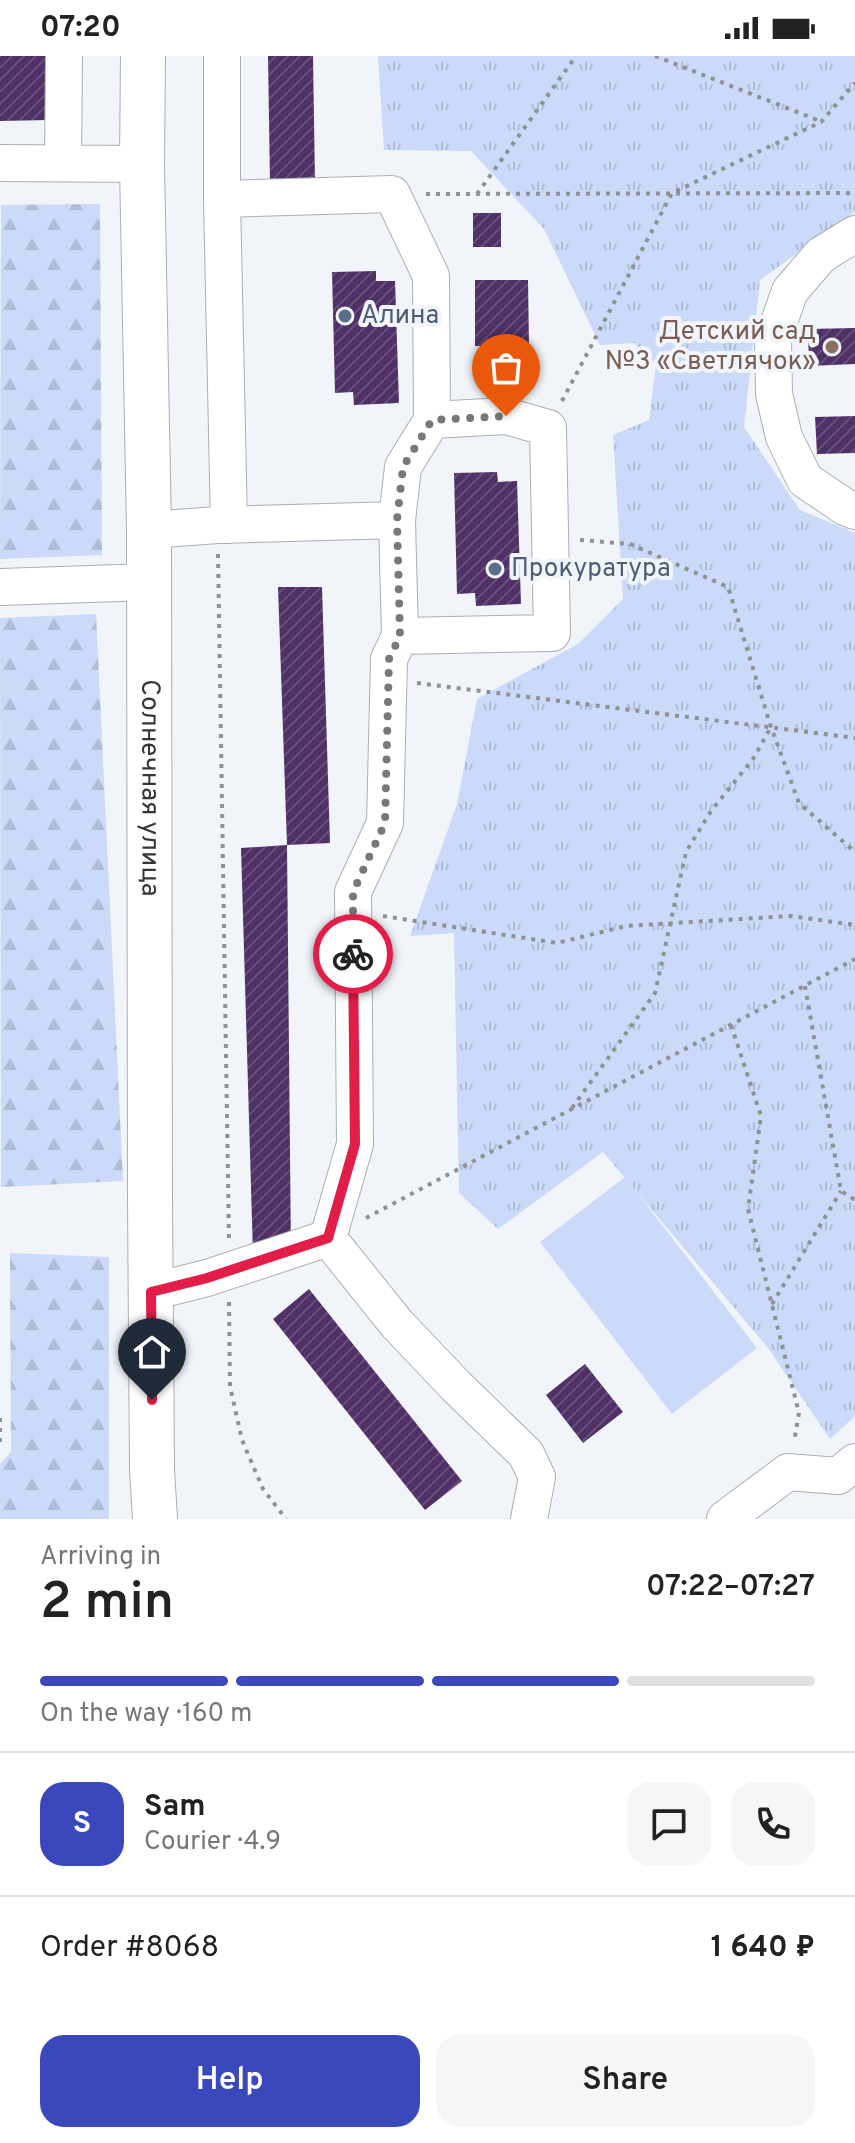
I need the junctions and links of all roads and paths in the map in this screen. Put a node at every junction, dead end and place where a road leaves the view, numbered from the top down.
1 (64, 56) edge
2 (143, 56) edge
3 (222, 56) edge
4 (576, 56) edge
5 (655, 56) edge
6 (855, 83) edge
7 (821, 122) junction
8 (0, 163) edge
9 (63, 163) junction
10 (142, 164) junction
11 (672, 193) junction
12 (855, 193) edge
13 (392, 194) junction
14 (477, 194) junction
15 (222, 199) junction
16 (855, 234) edge
17 (432, 420) junction
18 (548, 428) junction
19 (855, 511) edge
20 (397, 520) junction
21 (224, 525) junction
22 (149, 530) junction
23 (550, 536) junction
24 (149, 582) junction
25 (0, 587) edge
26 (400, 636) junction
27 (389, 679) junction
28 (771, 727) junction
29 (855, 738) edge
30 (855, 852) edge
31 (353, 911) junction
32 (670, 924) junction
33 (855, 925) edge
34 (855, 959) edge
35 (805, 986) junction
36 (731, 1025) junction
37 (572, 1109) junction
38 (841, 1191) junction
39 (855, 1200) edge
40 (328, 1238) junction
41 (229, 1271) junction
42 (151, 1292) junction
43 (772, 1304) junction
44 (0, 1418) edge
45 (0, 1445) edge
46 (855, 1462) edge
47 (788, 1472) junction
48 (155, 1519) edge
49 (286, 1519) edge
50 (529, 1519) edge
51 (725, 1519) edge

1 - 9 lane
2 - 10 main road, Солнечная улица
3 - 15 lane
4 - 14 path
5 - 7 path
6 - 7 path
7 - 11 path
8 - 9 lane
9 - 10 lane
10 - 22 main road, Солнечная улица
11 - 12 path
11 - 14 path
11 - 18 path
13 - 14 path
13 - 15 lane
13 - 17 lane
15 - 21 lane
16 - 19 lane
17 - 18 lane
17 - 20 lane
18 - 23 lane
20 - 21 lane
20 - 26 lane
21 - 22 lane
21 - 41 path
22 - 24 main road, Солнечная улица
23 - 26 lane
23 - 28 path
24 - 25 lane
24 - 42 main road, Солнечная улица
26 - 27 lane
27 - 28 path
27 - 31 lane
28 - 29 path
28 - 30 path
28 - 32 path
31 - 32 path
31 - 40 lane
32 - 33 path
32 - 37 path
34 - 35 path
35 - 36 path
35 - 38 path
36 - 37 path
36 - 43 path
37 - 40 path
38 - 39 path
38 - 43 path
40 - 41 lane
40 - 50 lane
41 - 42 lane
41 - 49 path
42 - 48 main road, Солнечная улица
43 - 47 path
44 - 45 path
46 - 47 lane
47 - 51 lane

